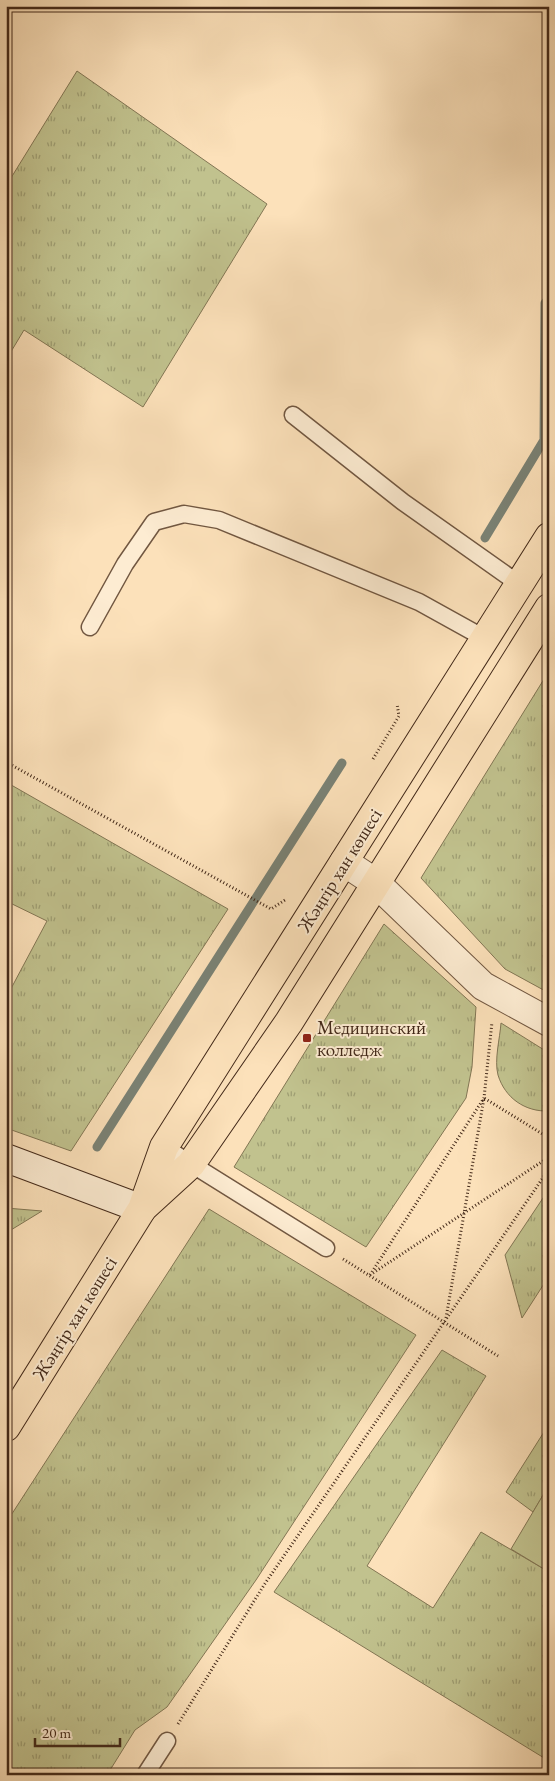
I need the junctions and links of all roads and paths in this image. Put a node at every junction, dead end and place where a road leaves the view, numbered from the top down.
1 (293, 415) dead end
2 (549, 537) edge
3 (519, 584) junction
4 (549, 608) edge
5 (90, 627) dead end
6 (484, 638) junction
7 (6, 762) edge
8 (344, 862) junction
9 (376, 883) junction
10 (286, 899) dead end
11 (495, 993) junction
12 (549, 1022) edge
13 (484, 1098) junction
14 (549, 1138) edge
15 (164, 1147) junction
16 (549, 1157) edge
17 (6, 1158) edge
18 (191, 1164) junction
19 (549, 1169) edge
20 (142, 1209) junction
21 (464, 1213) junction
22 (326, 1248) joint
23 (370, 1275) junction
24 (445, 1321) junction
25 (498, 1356) dead end
26 (6, 1427) edge
27 (167, 1741) joint
28 (145, 1775) edge

1 - 3 lane
2 - 3 main road, Жәңгір хан көшесі
3 - 6 main road, Жәңгір хан көшесі
4 - 9 main road, Жәңгір хан көшесі
5 - 6 lane
6 - 8 main road, Жәңгір хан көшесі
7 - 10 path
8 - 9 street
8 - 15 main road, Жәңгір хан көшесі
9 - 11 street
9 - 18 main road, Жәңгір хан көшесі
11 - 12 street
11 - 13 path
13 - 14 path
13 - 21 path
13 - 23 path
15 - 18 lane
15 - 20 main road, Жәңгір хан көшесі
16 - 21 path
17 - 20 street
18 - 20 main road, Жәңгір хан көшесі
18 - 22 lane
19 - 24 path
20 - 26 main road, Жәңгір хан көшесі
21 - 23 path
21 - 24 path
22 - 23 path
23 - 24 path
24 - 25 path
24 - 27 path
27 - 28 lane

